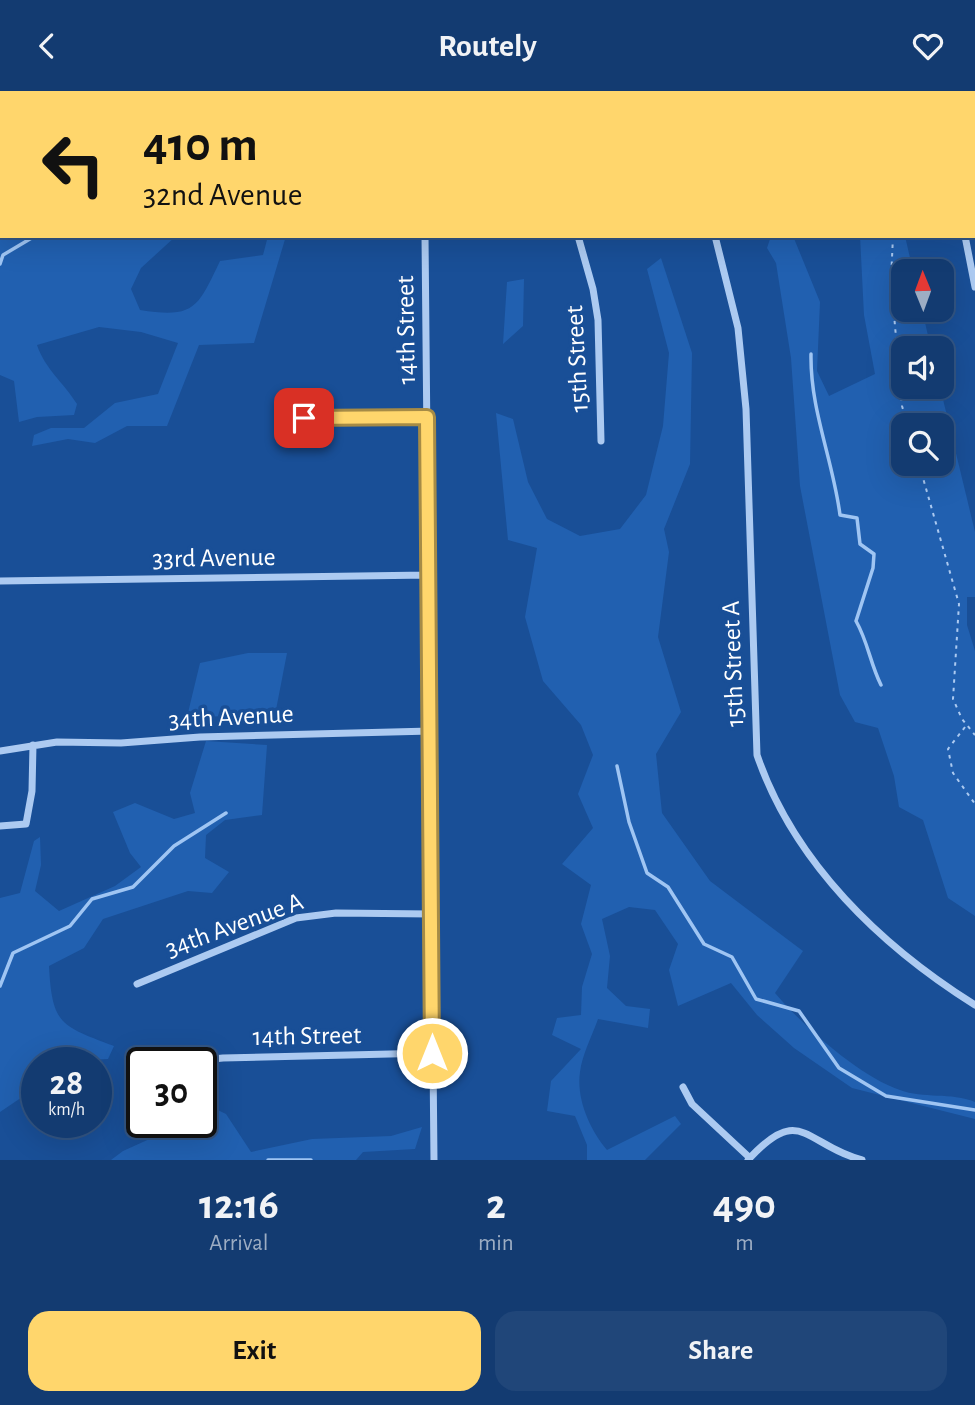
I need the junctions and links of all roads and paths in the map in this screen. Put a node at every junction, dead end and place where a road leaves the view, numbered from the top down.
1 (425, 238) edge
2 (579, 238) edge
3 (715, 238) edge
4 (893, 238) edge
5 (965, 238) edge
6 (975, 287) edge
7 (904, 413) edge
8 (427, 417) junction
9 (279, 418) dead end
10 (601, 441) dead end
11 (922, 476) edge
12 (428, 575) junction
13 (0, 581) edge
14 (966, 726) junction
15 (430, 731) junction
16 (975, 736) edge
17 (33, 745) junction
18 (0, 751) edge
19 (975, 804) edge
20 (0, 827) edge
21 (431, 913) junction
22 (137, 984) dead end
23 (975, 1005) edge
24 (432, 1053) junction
25 (217, 1059) edge
26 (683, 1087) dead end
27 (749, 1159) edge
28 (434, 1160) edge
29 (862, 1160) edge

1 - 8 street, 14th Street
2 - 10 street, 15th Street
3 - 23 street, 15th Street A
4 - 7 path
5 - 6 street
8 - 9 street
8 - 12 street, 14th Street
11 - 14 path
12 - 13 street, 33rd Avenue
12 - 15 street, 14th Street
14 - 16 path
14 - 19 path
15 - 17 street, 34th Avenue
15 - 21 street, 14th Street
17 - 18 street, 34th Avenue
17 - 20 street
21 - 22 street, 34th Avenue A
21 - 24 street, 14th Street
24 - 25 street, 14th Street
24 - 28 street, 14th Street
26 - 27 street
27 - 29 street

